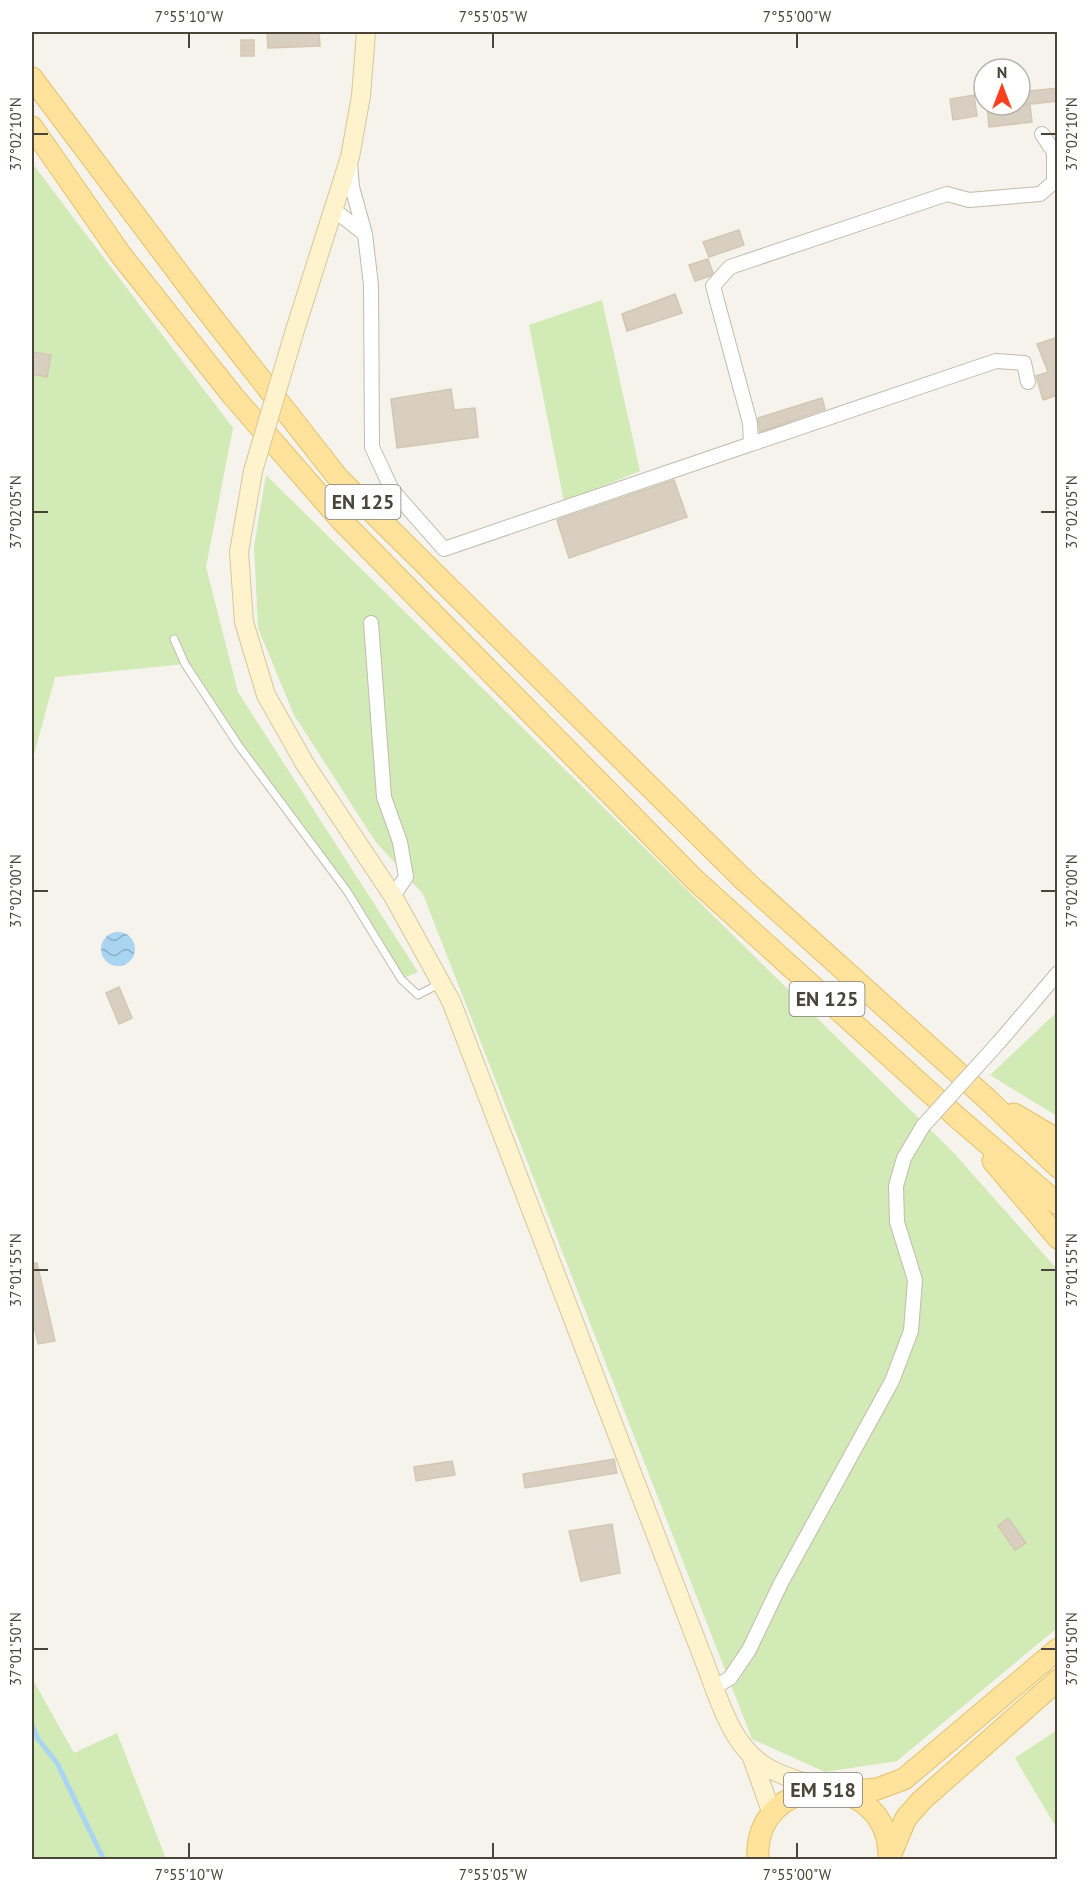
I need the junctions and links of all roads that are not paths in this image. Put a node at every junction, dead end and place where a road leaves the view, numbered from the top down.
1 (366, 32) edge
2 (32, 78) edge
3 (32, 127) edge
4 (1042, 134) dead end
5 (350, 157) junction
6 (334, 210) junction
7 (365, 234) junction
8 (1028, 382) dead end
9 (751, 444) junction
10 (370, 623) dead end
11 (174, 639) dead end
12 (393, 896) junction
13 (1058, 973) edge
14 (441, 983) junction
15 (985, 1097) junction
16 (959, 1119) junction
17 (1058, 1140) edge
18 (1058, 1167) edge
19 (1058, 1204) edge
20 (1058, 1238) edge
21 (1058, 1649) edge
22 (1058, 1680) edge
23 (714, 1687) junction
24 (751, 1755) junction
25 (832, 1791) junction
26 (772, 1814) junction
27 (889, 1858) edge
28 (758, 1860) edge

1 - 5 street, EM 518
2 - 15 main road, EN 125
3 - 16 main road, EN 125
4 - 9 street
5 - 6 street, EM 518
5 - 7 street
6 - 7 street
6 - 12 street, EM 518, bridge
7 - 9 street
8 - 9 street
10 - 12 street
11 - 14 lane
12 - 14 street, EM 518
13 - 23 street, bridge
14 - 23 street, EM 518
15 - 17 main road
15 - 18 main road, EN 125
16 - 19 main road, EN 125
16 - 20 main road
21 - 25 main road
22 - 27 main road
23 - 24 street, EM 518
24 - 25 street, EM 518
24 - 26 street, EM 518
25 - 26 main road, EM 518
25 - 27 main road, EM 518
26 - 28 main road, EM 518

